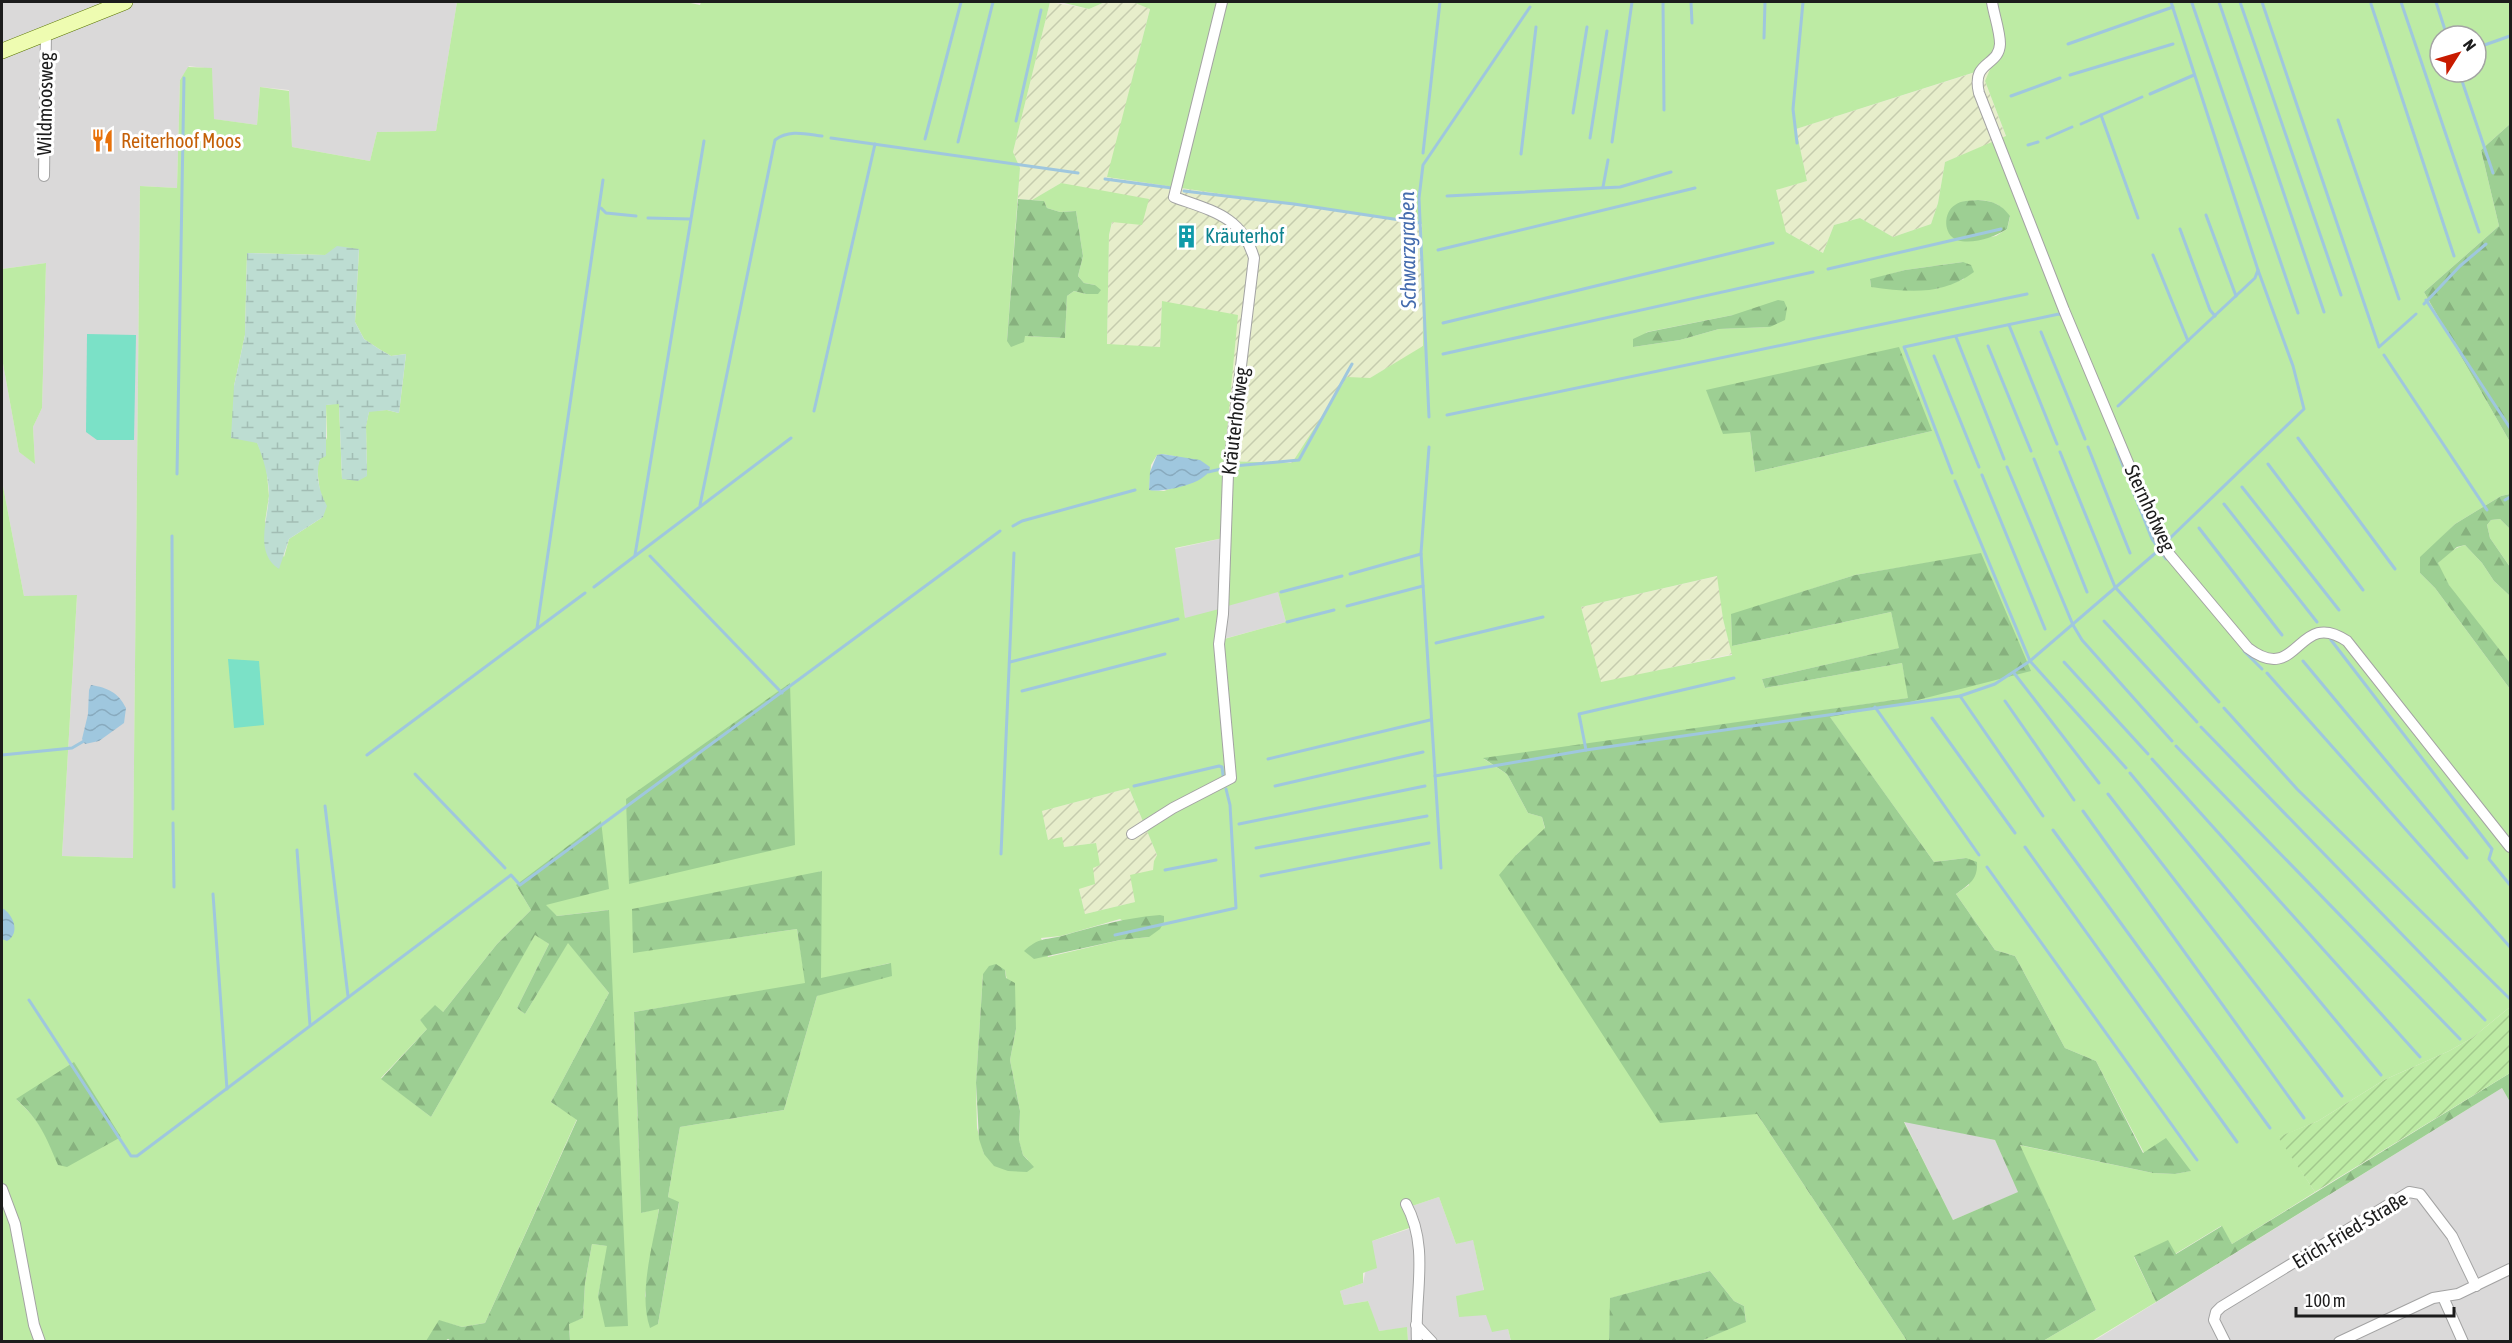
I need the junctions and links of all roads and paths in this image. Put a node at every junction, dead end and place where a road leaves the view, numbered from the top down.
1 (1222, 2) edge
2 (1992, 2) edge
3 (114, 3) edge
4 (46, 33) junction
5 (2, 51) edge
6 (44, 176) dead end
7 (1132, 834) dead end
8 (2511, 848) edge
9 (2, 1189) edge
10 (1406, 1204) dead end
11 (2511, 1269) edge
12 (2476, 1286) junction
13 (2443, 1297) junction
14 (1416, 1325) junction
15 (40, 1341) edge
16 (1417, 1341) edge
17 (1432, 1341) edge
18 (2224, 1341) edge
19 (2339, 1341) edge
20 (2463, 1341) edge

1 - 7 street, Kräuterhofweg
2 - 8 street, Sternhofweg
3 - 4 street
4 - 5 street
4 - 6 street, Wildmoosweg
9 - 15 street
10 - 14 street
11 - 12 street
12 - 13 street
12 - 18 street, Erich-Fried-Straße
13 - 19 street
13 - 20 street
14 - 16 street
14 - 17 street

